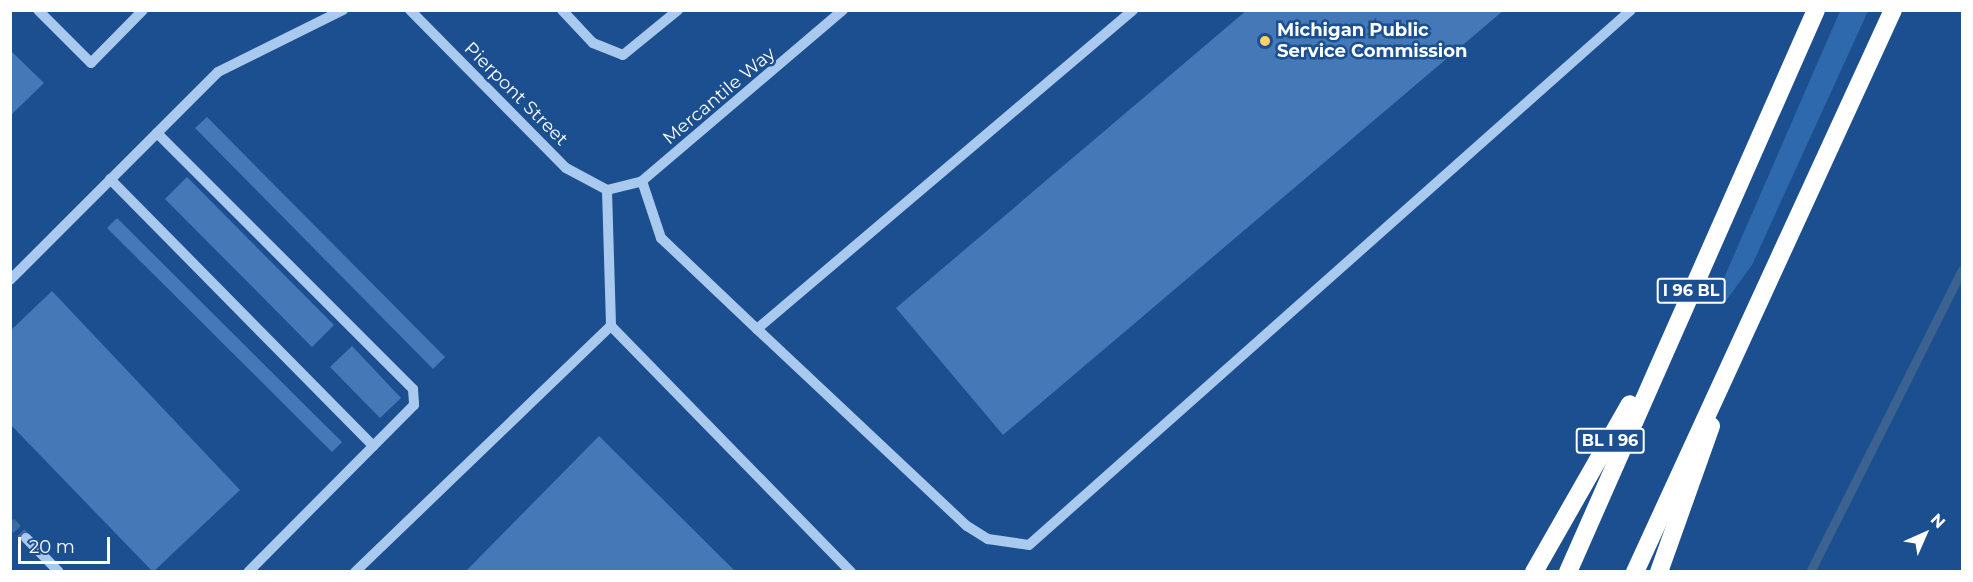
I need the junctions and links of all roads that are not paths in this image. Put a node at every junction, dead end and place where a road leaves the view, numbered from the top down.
1 (38, 10) edge
2 (143, 10) edge
3 (343, 10) edge
4 (410, 10) edge
5 (561, 10) edge
6 (678, 10) edge
7 (843, 10) edge
8 (1133, 10) edge
9 (1631, 10) edge
10 (1816, 10) edge
11 (1893, 10) edge
12 (157, 133) junction
13 (110, 179) junction
14 (642, 181) junction
15 (607, 190) junction
16 (10, 280) edge
17 (1683, 308) junction
18 (611, 326) junction
19 (757, 329) junction
20 (1721, 393) junction
21 (373, 446) junction
22 (26, 538) tunnel mouth
23 (59, 572) edge
24 (248, 572) edge
25 (355, 572) edge
26 (851, 572) edge
27 (1534, 572) edge
28 (1568, 572) edge
29 (1635, 572) edge
30 (1659, 572) edge

1 - 2 street
3 - 12 street
4 - 15 street, Pierpont Street
5 - 6 street
7 - 14 street, Mercantile Way
8 - 19 street
9 - 19 street
10 - 17 highway, I 96 BL
11 - 20 highway
12 - 13 street
12 - 21 street
13 - 16 street
13 - 21 street
14 - 15 street, Mercantile Way
14 - 19 street
15 - 18 street
17 - 27 highway, BL I 96
17 - 28 highway, I 96 BL
18 - 25 street
18 - 26 street
20 - 29 highway
20 - 30 highway
21 - 24 street
22 - 23 street

